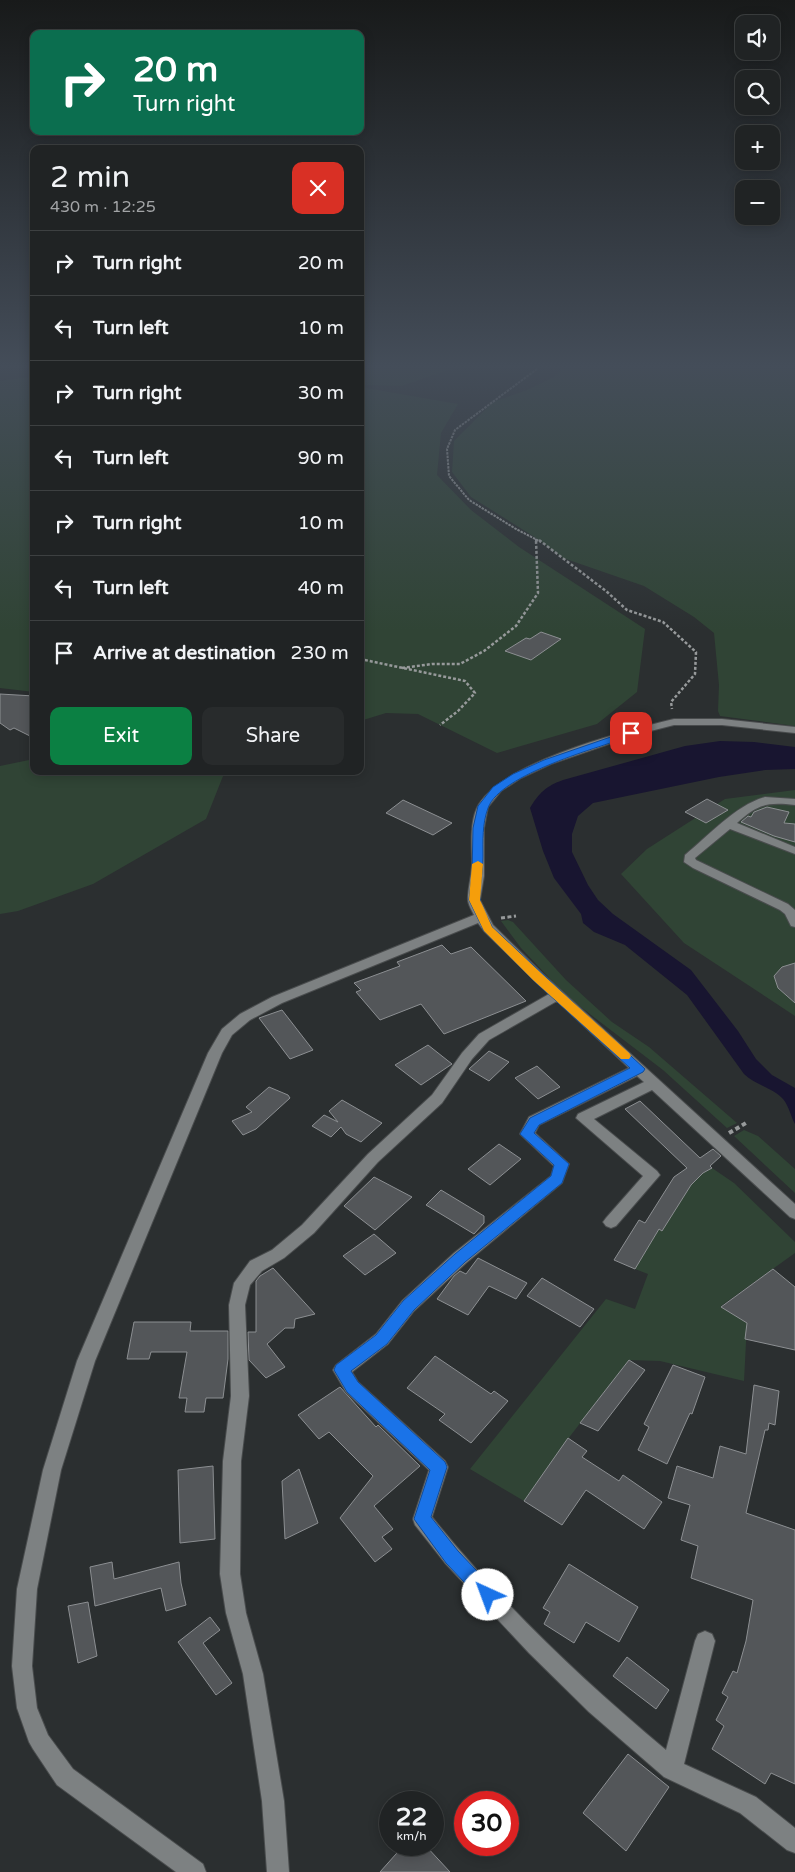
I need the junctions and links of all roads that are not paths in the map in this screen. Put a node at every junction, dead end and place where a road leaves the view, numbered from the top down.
1 (795, 730) edge
2 (795, 802) edge
3 (729, 824) junction
4 (795, 851) edge
5 (481, 917) junction
6 (795, 923) edge
7 (558, 995) junction
8 (639, 1069) junction
9 (654, 1083) junction
10 (795, 1213) edge
11 (610, 1222) dead end
12 (705, 1641) dead end
13 (672, 1768) junction
14 (795, 1842) edge
15 (195, 1872) edge
16 (278, 1872) edge

1 - 5 street
2 - 3 street
3 - 4 street
3 - 6 street
5 - 7 street
5 - 15 street
7 - 8 street
7 - 16 street
8 - 9 street
8 - 13 street
9 - 10 street
9 - 11 street
12 - 13 street
13 - 14 street

